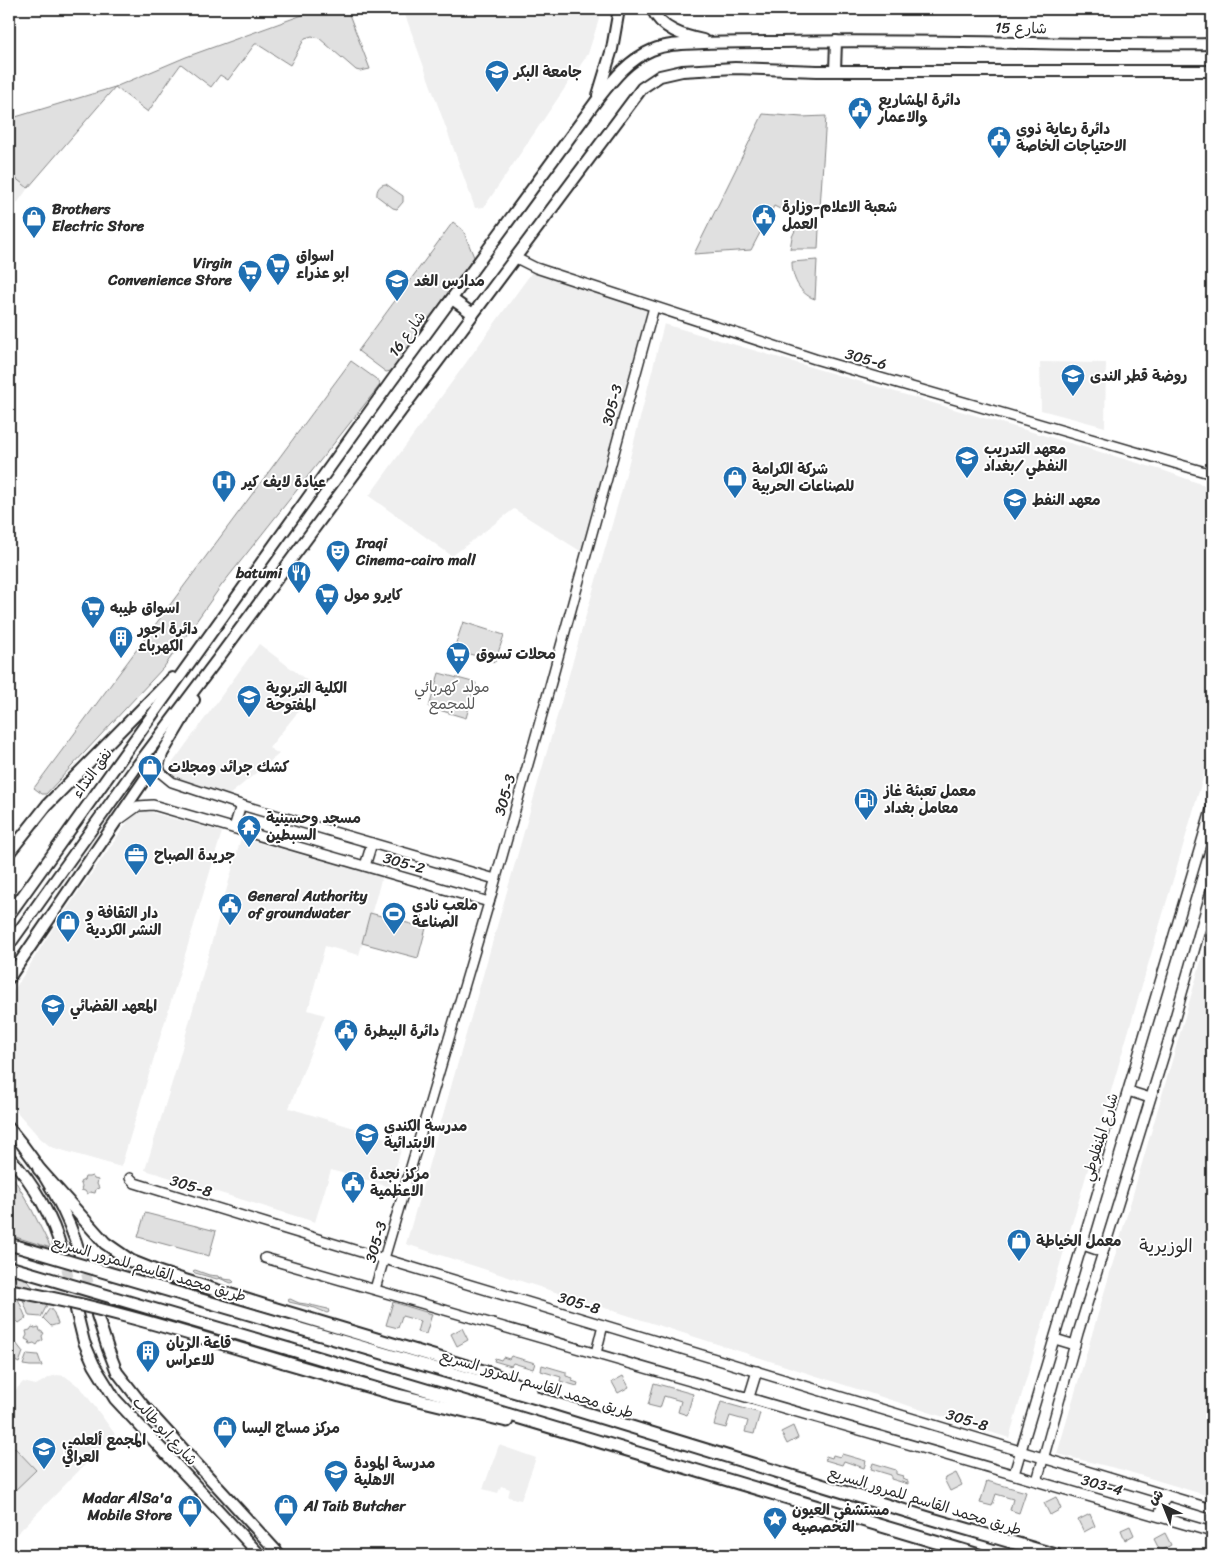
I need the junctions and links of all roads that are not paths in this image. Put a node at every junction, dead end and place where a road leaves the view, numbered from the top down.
1 (619, 9) edge
2 (652, 9) edge
3 (836, 41) junction
4 (719, 43) junction
5 (1212, 44) edge
6 (651, 51) joint
7 (835, 70) junction
8 (1212, 71) edge
9 (597, 100) junction
10 (516, 258) junction
11 (452, 299) junction
12 (654, 307) junction
13 (473, 314) junction
14 (1212, 474) edge
15 (200, 647) junction
16 (218, 660) junction
17 (162, 754) junction
18 (241, 805) junction
19 (1212, 807) edge
20 (114, 824) junction
21 (234, 828) junction
22 (372, 843) junction
23 (9, 853) edge
24 (365, 866) junction
25 (495, 879) junction
26 (1212, 888) edge
27 (489, 902) junction
28 (9, 915) edge
29 (9, 945) edge
30 (9, 978) edge
31 (1128, 1091) junction
32 (1150, 1098) junction
33 (9, 1128) edge
34 (9, 1158) edge
35 (39, 1169) junction
36 (130, 1178) dead end
37 (9, 1244) edge
38 (1082, 1245) junction
39 (62, 1252) tunnel mouth
40 (1103, 1252) junction
41 (81, 1258) tunnel mouth
42 (265, 1258) dead end
43 (385, 1259) junction
44 (9, 1266) edge
45 (375, 1289) junction
46 (9, 1290) edge
47 (76, 1310) dead end
48 (98, 1315) dead end
49 (603, 1325) junction
50 (1054, 1340) junction
51 (1075, 1345) junction
52 (596, 1353) junction
53 (757, 1371) junction
54 (749, 1397) junction
55 (550, 1402) junction
56 (535, 1423) junction
57 (1021, 1451) junction
58 (1044, 1458) junction
59 (1014, 1474) junction
60 (1037, 1481) junction
61 (1166, 1495) junction
62 (1212, 1508) edge
63 (1159, 1516) junction
64 (1212, 1532) edge
65 (260, 1555) edge
66 (280, 1555) edge
67 (979, 1555) edge
68 (1056, 1555) edge

1 - 9 main road
2 - 4 main road
3 - 4 main road, شارع 15
3 - 5 main road, شارع 15
3 - 7 main road
4 - 6 main road, شارع 15
6 - 9 main road, شارع 16
7 - 8 main road
7 - 10 main road
9 - 11 main road, شارع 16
10 - 12 street, 305-6
10 - 13 main road
11 - 13 main road
11 - 15 main road, شارع 16
12 - 14 street, 305-6
12 - 25 street, 305-3
13 - 16 main road
15 - 23 main road
15 - 28 main road, نفق النداء
16 - 17 main road
16 - 29 main road
17 - 18 street, 305-2
17 - 20 main road
18 - 21 street
18 - 22 street, 305-2
19 - 31 street, شارع المنفلوطي
20 - 21 street, 305-2
20 - 30 main road
21 - 24 street, 305-2
22 - 24 street
22 - 25 street, 305-2
24 - 27 street, 305-2
25 - 27 street, 305-3
26 - 32 street
27 - 43 street, 305-3
31 - 32 street
31 - 38 street, شارع المنفلوطي
32 - 40 street
33 - 35 main road
34 - 39 main road
35 - 41 main road
35 - 55 highway
36 - 43 street, 305-8
37 - 55 highway, طريق محمد القاسم للمرور السريع, bridge
38 - 40 street
38 - 50 street, شارع المنفلوطي
40 - 51 street
42 - 45 street
43 - 45 street, 305-3
43 - 49 street, 305-8
44 - 56 highway, bridge
45 - 52 street
46 - 56 highway, bridge
47 - 65 main road, شارع ابو طالب
48 - 66 main road, شارع ابو طالب
49 - 52 street
49 - 53 street, 305-8
50 - 51 street
50 - 57 street, شارع المنفلوطي
51 - 58 street
52 - 54 street
53 - 54 street
53 - 57 street, 305-8
54 - 59 street
55 - 68 highway, طريق محمد القاسم للمرور السريع
56 - 67 highway
57 - 58 street, 303-4
57 - 59 street, شارع المنفلوطي
58 - 60 street
58 - 61 street, 303-4
59 - 60 street, 303-4
60 - 63 street, 303-4
61 - 62 street, 303-4
61 - 63 street
63 - 64 street, 303-4

